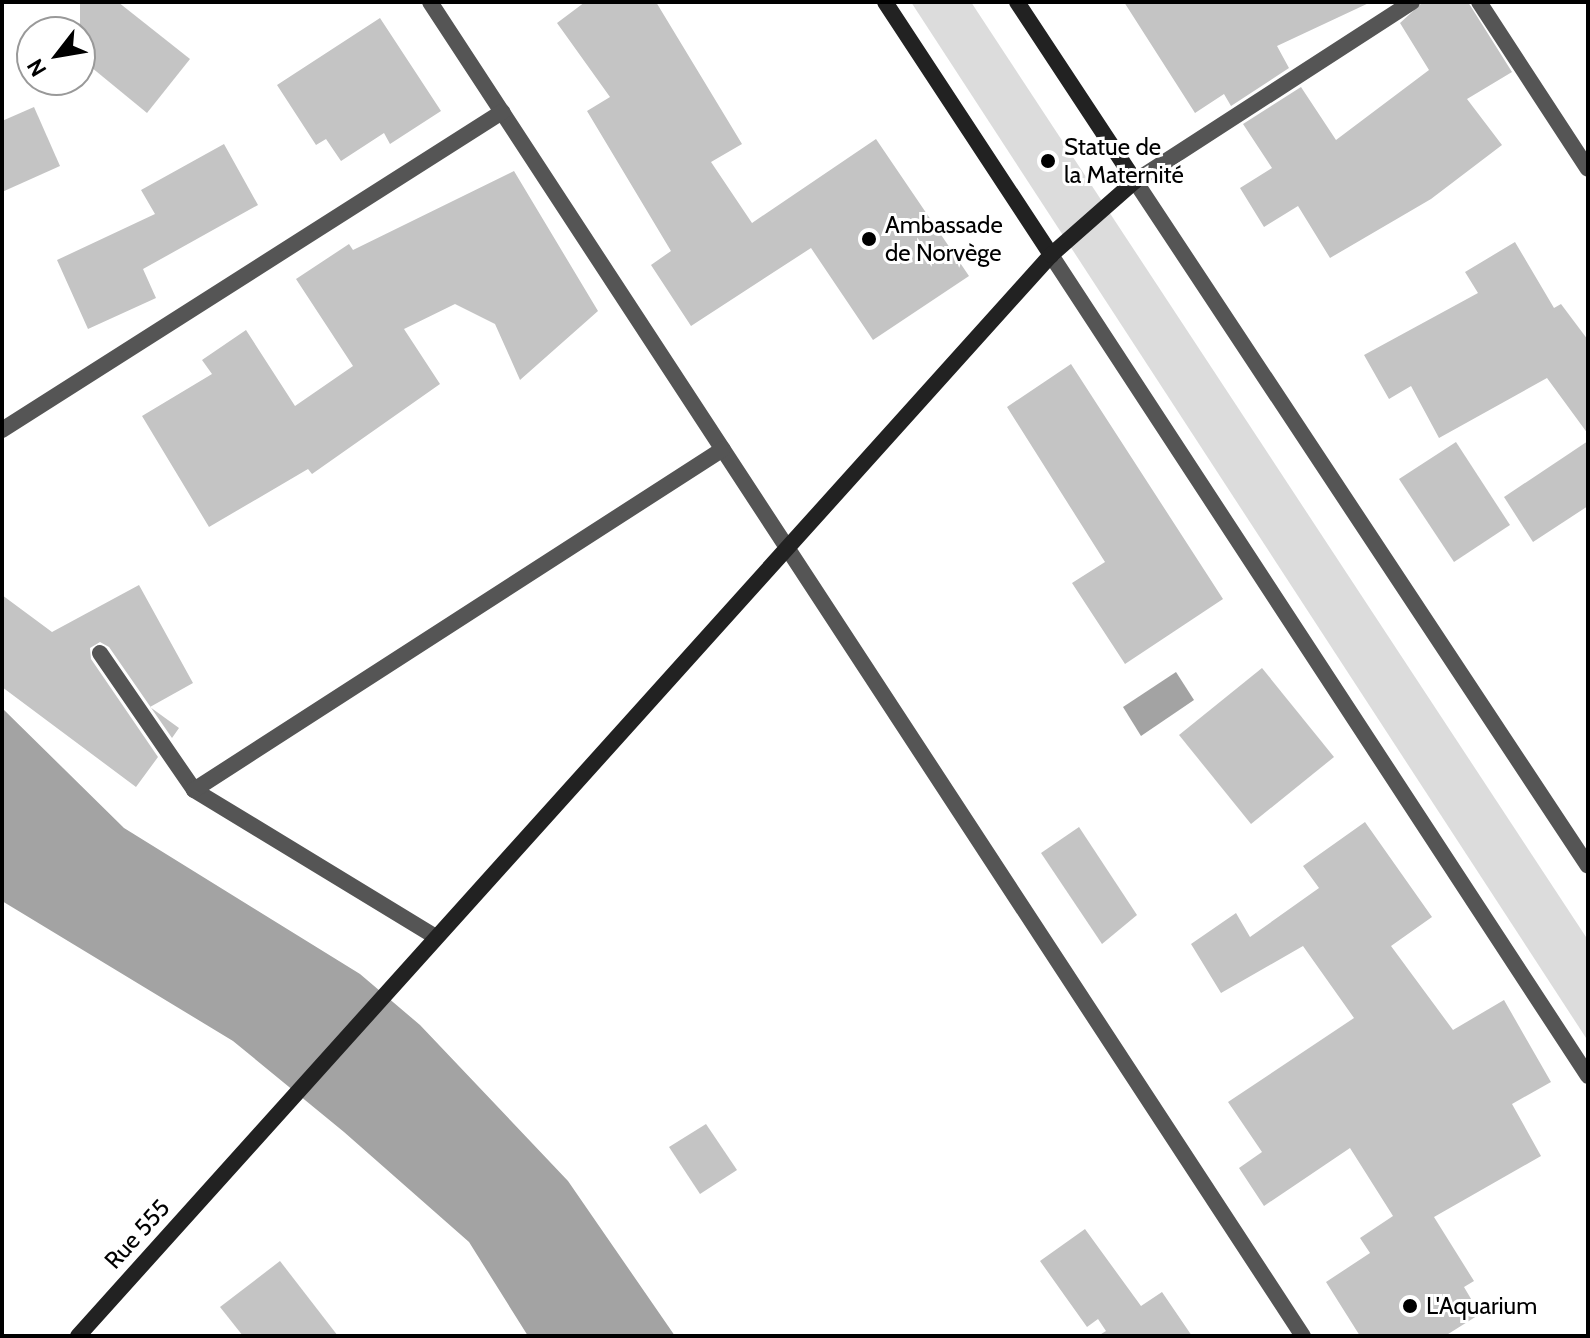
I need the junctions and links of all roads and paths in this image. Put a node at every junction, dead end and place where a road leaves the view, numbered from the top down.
1 (430, 2) edge
2 (885, 2) edge
3 (1017, 2) edge
4 (1412, 2) edge
5 (1479, 2) edge
6 (502, 112) junction
7 (1588, 169) edge
8 (1135, 181) junction
9 (1051, 255) junction
10 (2, 430) edge
11 (723, 449) junction
12 (787, 547) junction
13 (100, 653) dead end
14 (194, 790) junction
15 (1588, 866) edge
16 (436, 937) junction
17 (1588, 1076) edge
18 (78, 1336) edge
19 (1303, 1336) edge

1 - 6 street
2 - 9 street
3 - 8 street
4 - 8 street
5 - 7 street
6 - 10 street
6 - 11 street
8 - 9 street, Rue 555
8 - 15 street
9 - 12 street, Rue 555
9 - 17 street
11 - 12 street
11 - 14 street
12 - 16 street, Rue 555
12 - 19 street
13 - 14 street
14 - 16 street
16 - 18 street, Rue 555

